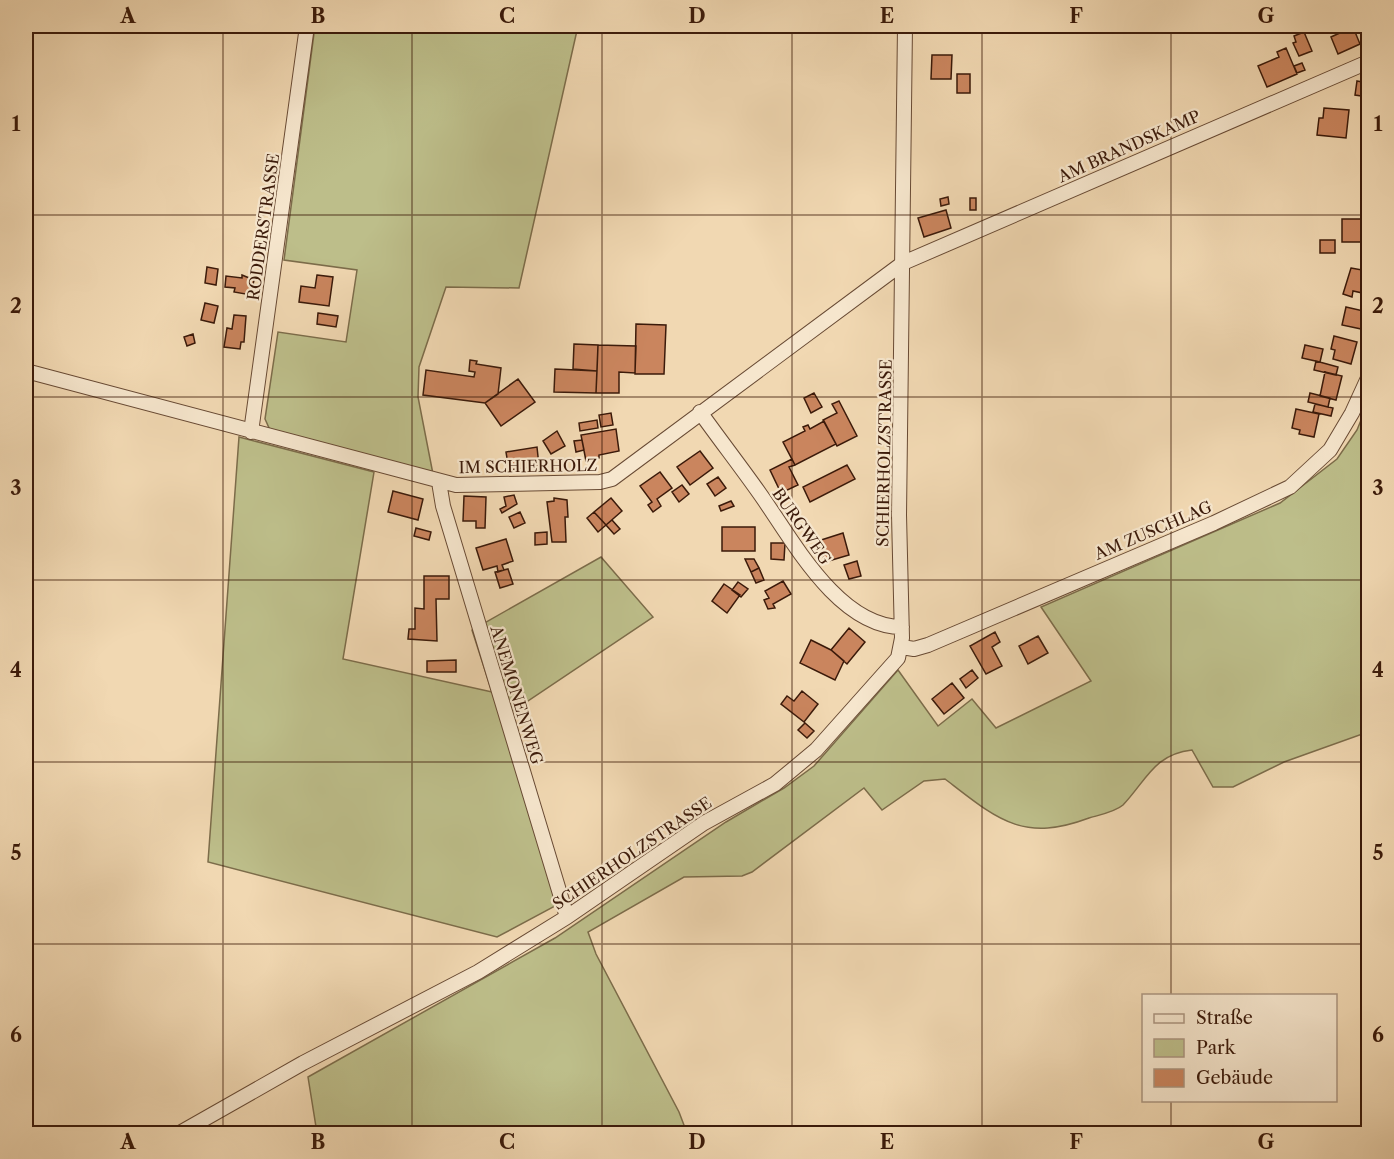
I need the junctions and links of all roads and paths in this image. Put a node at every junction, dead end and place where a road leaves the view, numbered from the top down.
1 (307, 26) edge
2 (905, 26) edge
3 (1368, 62) edge
4 (903, 263) junction
5 (26, 371) edge
6 (1368, 378) edge
7 (700, 412) junction
8 (250, 432) junction
9 (439, 482) junction
10 (902, 627) junction
11 (902, 647) junction
12 (567, 916) junction
13 (178, 1134) edge

1 - 8 street, RODDERSTRASSE
2 - 4 street, SCHIERHOLZSTRASSE
3 - 4 street, AM BRANDSKAMP
4 - 7 street, IM SCHIERHOLZ
4 - 10 street, SCHIERHOLZSTRASSE
5 - 8 street, IM SCHIERHOLZ
6 - 11 street, AM ZUSCHLAG
7 - 9 street, IM SCHIERHOLZ
7 - 10 street, BURGWEG
8 - 9 street, IM SCHIERHOLZ
9 - 12 street, ANEMONENWEG
10 - 11 street, SCHIERHOLZSTRASSE
11 - 12 street, SCHIERHOLZSTRASSE
12 - 13 street, SCHIERHOLZSTRASSE

